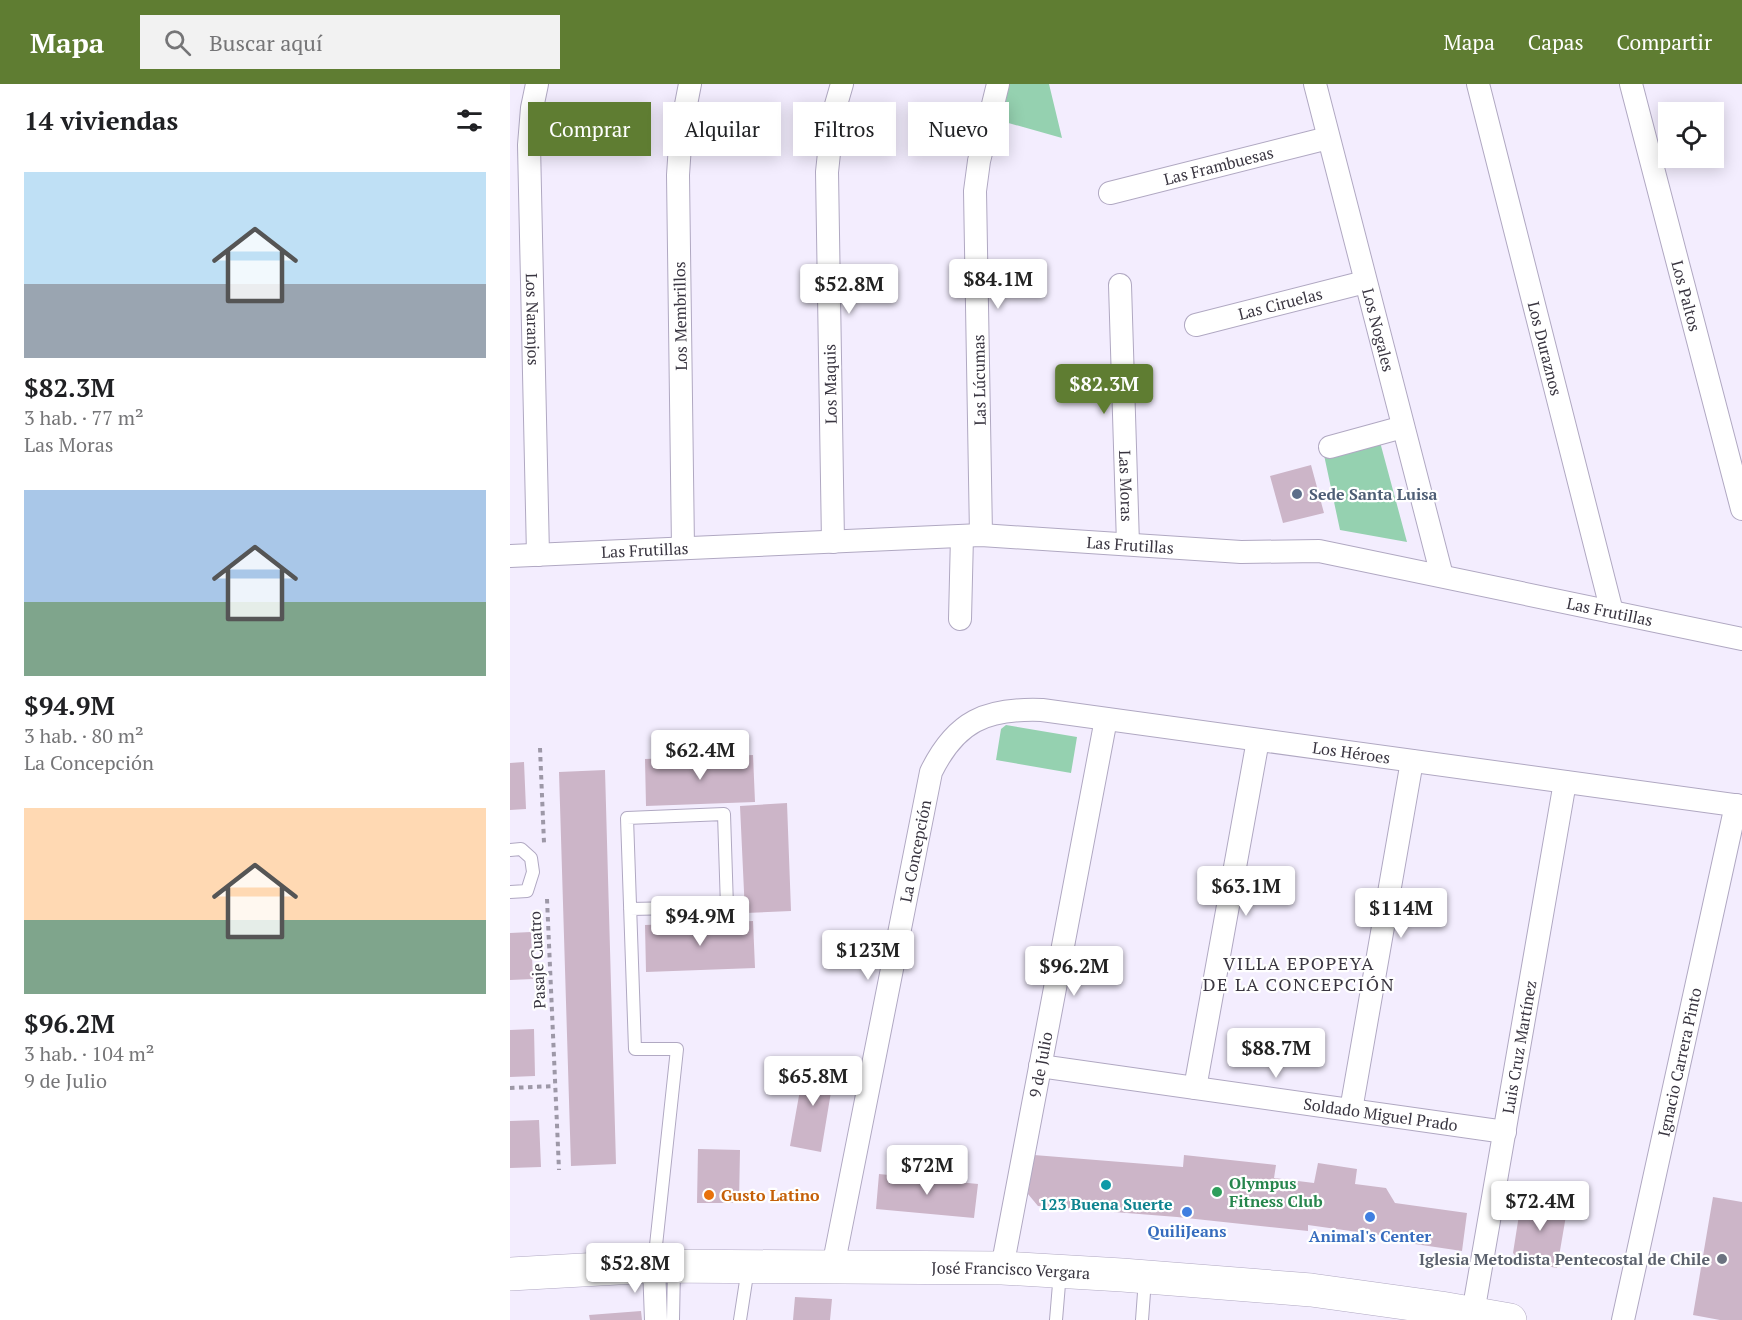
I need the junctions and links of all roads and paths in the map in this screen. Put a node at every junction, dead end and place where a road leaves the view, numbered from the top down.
1 (537, 84) edge
2 (690, 84) edge
3 (842, 84) edge
4 (998, 84) edge
5 (1315, 84) edge
6 (1478, 84) edge
7 (1631, 84) edge
8 (1328, 138) junction
9 (1110, 193) dead end
10 (1365, 282) junction
11 (1120, 285) dead end
12 (1196, 325) dead end
13 (1403, 427) junction
14 (1330, 447) dead end
15 (1742, 509) edge
16 (972, 536) junction
17 (833, 542) junction
18 (1128, 544) junction
19 (683, 548) junction
20 (538, 555) junction
21 (510, 556) edge
22 (1442, 576) junction
23 (1612, 612) junction
24 (960, 619) dead end
25 (1742, 639) edge
26 (1106, 719) junction
27 (964, 727) joint
28 (1258, 740) junction
29 (540, 748) dead end
30 (1412, 761) junction
31 (1565, 782) junction
32 (1739, 805) edge
33 (510, 850) edge
34 (544, 853) dead end
35 (546, 888) dead end
36 (510, 892) edge
37 (630, 909) junction
38 (1040, 1066) junction
39 (555, 1086) junction
40 (510, 1088) edge
41 (1195, 1088) junction
42 (1351, 1110) junction
43 (1505, 1132) junction
44 (559, 1170) dead end
45 (664, 1267) junction
46 (748, 1267) junction
47 (833, 1267) junction
48 (1002, 1268) junction
49 (1060, 1271) junction
50 (510, 1274) edge
51 (1145, 1277) junction
52 (1455, 1314) edge
53 (656, 1320) edge
54 (673, 1320) edge
55 (740, 1320) edge
56 (1056, 1320) edge
57 (1142, 1320) edge
58 (1509, 1320) edge
59 (1623, 1320) edge

1 - 20 street, Los Naranjos
2 - 19 street, Los Membrillos
3 - 17 street, Los Maquis
4 - 16 street, Las Lúcumas
5 - 8 street, Los Nogales
6 - 23 street, Los Duraznos
7 - 15 street, Los Paltos
8 - 9 street, Las Frambuesas
8 - 10 street, Los Nogales
10 - 12 street, Las Ciruelas
10 - 13 street, Los Nogales
11 - 18 street, Las Moras
13 - 14 street
13 - 22 street, Los Nogales
16 - 17 street, Las Frutillas
16 - 18 street, Las Frutillas
16 - 24 street, Las Lúcumas
17 - 19 street, Las Frutillas
18 - 22 street, Las Frutillas
19 - 20 street, Las Frutillas
20 - 21 street, Las Frutillas
22 - 23 street, Las Frutillas
23 - 25 street, Las Frutillas
26 - 27 street, Los Héroes
26 - 28 street, Los Héroes
26 - 38 street, 9 de Julio
27 - 47 street, La Concepción
28 - 30 street, Los Héroes
28 - 41 street
29 - 34 path
30 - 31 street, Los Héroes
30 - 42 street
31 - 32 street, Los Héroes
31 - 43 street, Luis Cruz Martínez
32 - 59 street, Ignacio Carrera Pinto
33 - 36 lane
35 - 39 path, Pasaje Cuatro
37 - 37 lane
37 - 45 lane
38 - 41 street, Soldado Miguel Prado
38 - 48 street, 9 de Julio
39 - 40 path
39 - 44 path, Pasaje Cuatro
41 - 42 street, Soldado Miguel Prado
42 - 43 street, Soldado Miguel Prado
43 - 52 street, Luis Cruz Martínez
45 - 46 main road, José Francisco Vergara
45 - 50 main road, José Francisco Vergara
45 - 53 street
45 - 54 lane
46 - 47 main road, José Francisco Vergara
46 - 55 lane
47 - 48 main road, José Francisco Vergara
48 - 49 main road, José Francisco Vergara
49 - 51 main road, José Francisco Vergara
49 - 56 lane
51 - 52 main road, José Francisco Vergara
51 - 57 lane
52 - 58 main road, José Francisco Vergara

